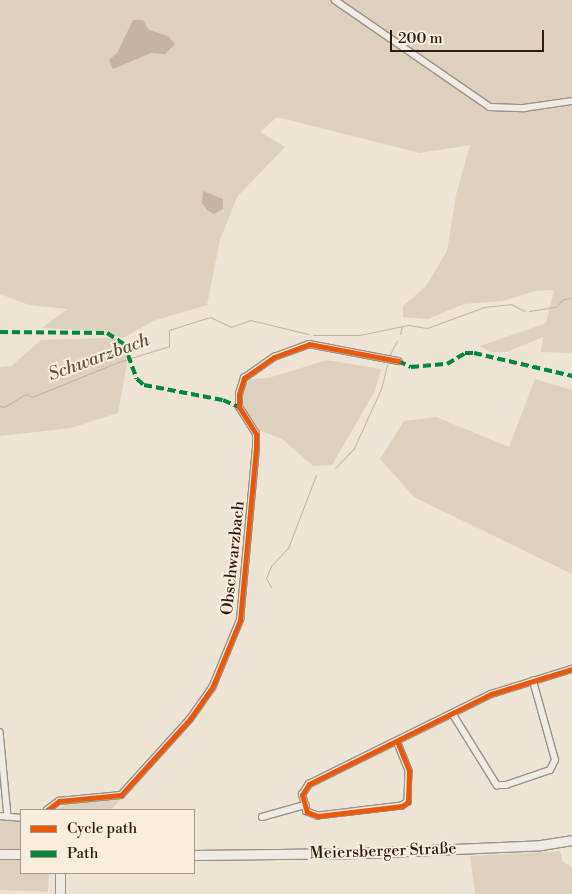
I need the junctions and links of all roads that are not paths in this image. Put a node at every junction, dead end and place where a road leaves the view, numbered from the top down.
1 (335, 0) edge
2 (572, 101) edge
3 (398, 361) dead end
4 (572, 669) edge
5 (533, 681) junction
6 (453, 714) junction
7 (0, 732) edge
8 (397, 742) junction
9 (305, 806) junction
10 (49, 809) edge
11 (0, 816) edge
12 (8, 817) junction
13 (262, 817) dead end
14 (20, 818) edge
15 (572, 840) edge
16 (0, 854) edge
17 (20, 854) edge
18 (195, 855) edge
19 (60, 874) edge
20 (60, 894) edge

1 - 2 street
3 - 10 street, Obschwarzbach
4 - 5 street
5 - 6 street
5 - 6 street
6 - 8 street
7 - 12 street
8 - 9 street
8 - 9 street
9 - 13 street
11 - 12 street
12 - 14 street
15 - 18 main road, Meiersberger Straße
16 - 17 main road
19 - 20 main road

